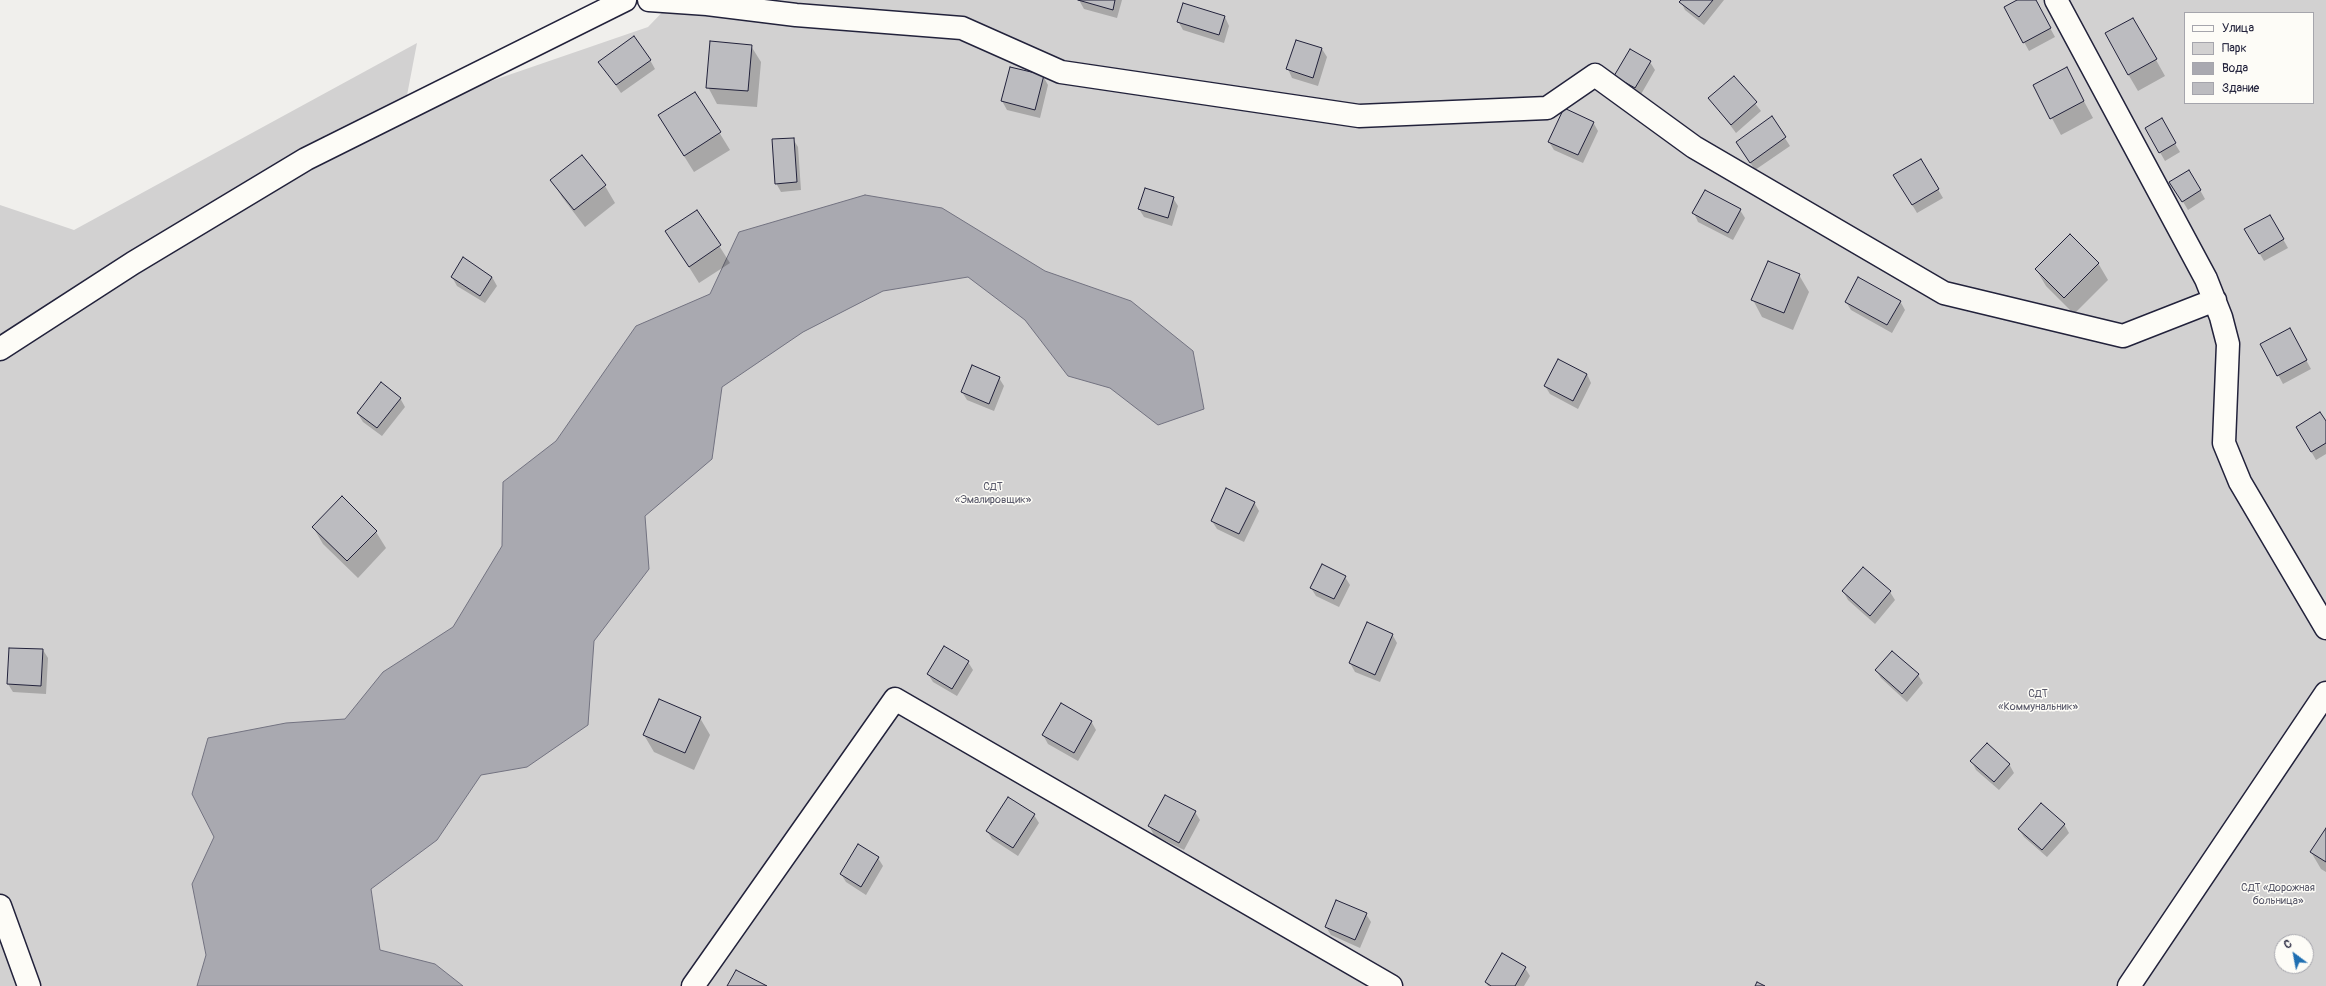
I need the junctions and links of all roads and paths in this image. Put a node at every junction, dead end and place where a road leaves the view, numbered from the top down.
1 (625, 0) edge
2 (648, 0) edge
3 (2056, 0) edge
4 (2214, 300) junction
5 (0, 349) edge
6 (2326, 628) edge
7 (2326, 693) edge
8 (0, 906) edge
9 (30, 986) edge
10 (693, 986) edge
11 (1391, 986) edge
12 (2129, 986) edge

1 - 5 lane
2 - 4 lane
3 - 4 lane
4 - 6 lane
7 - 12 lane
8 - 9 lane
10 - 11 lane

